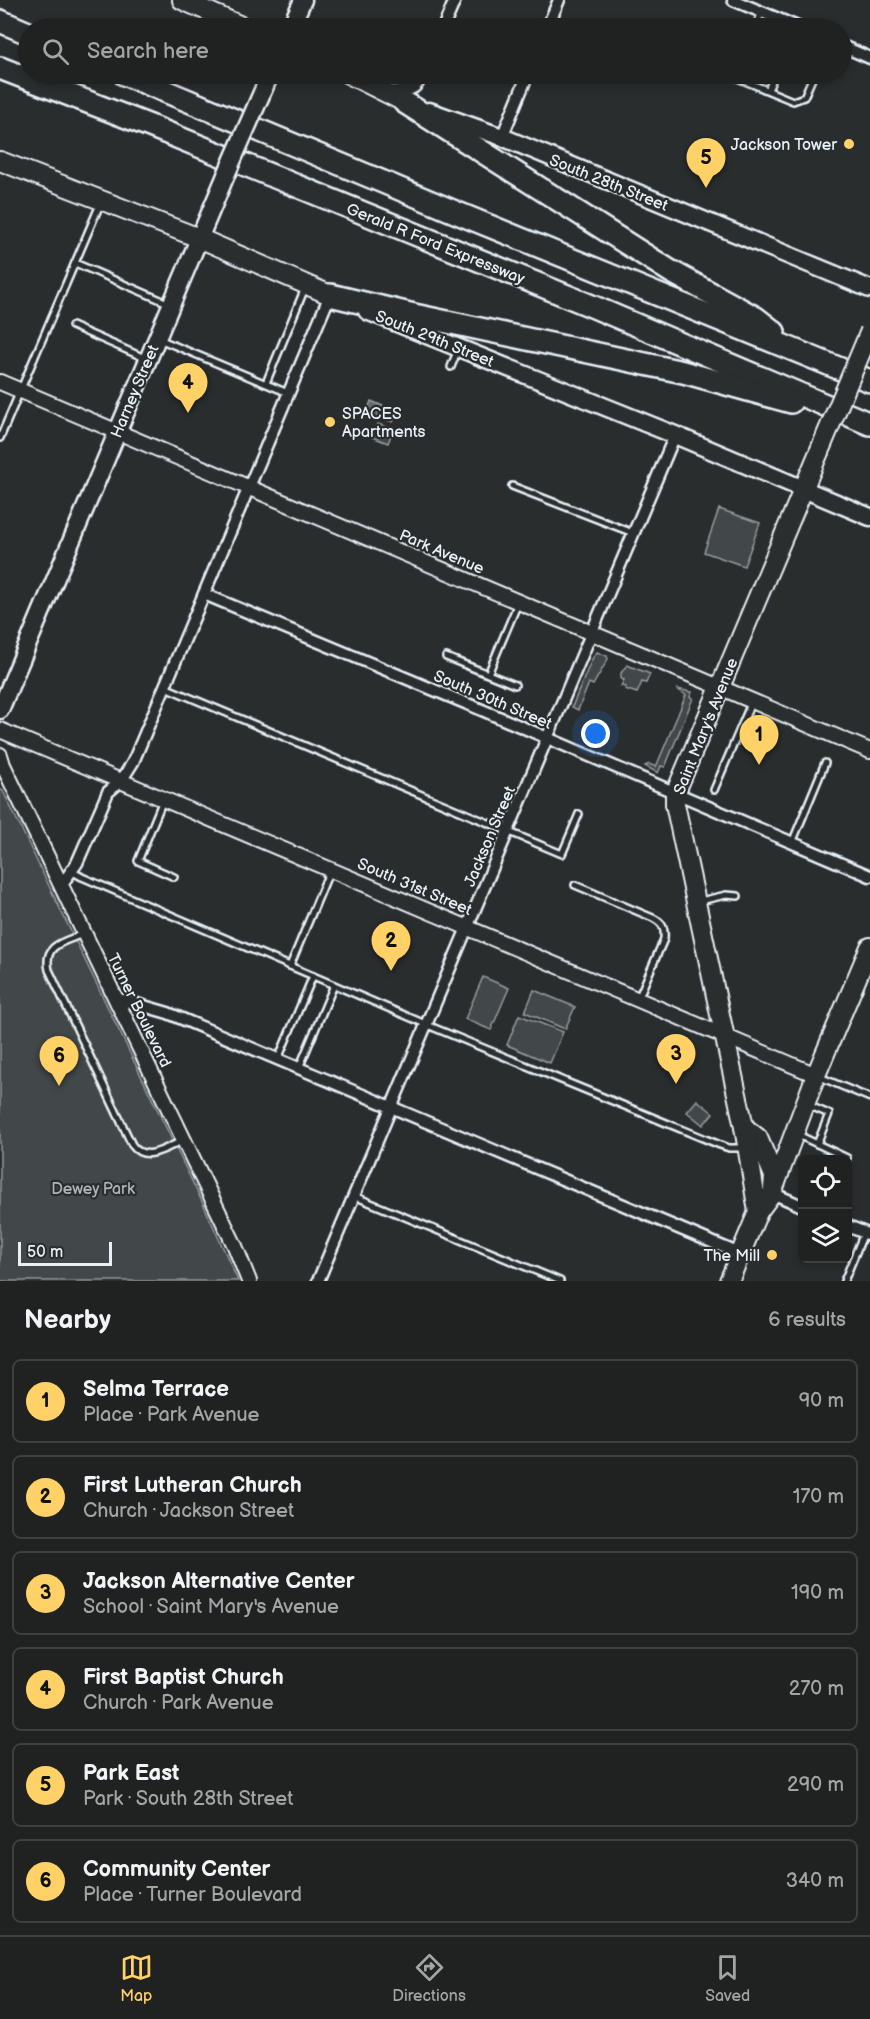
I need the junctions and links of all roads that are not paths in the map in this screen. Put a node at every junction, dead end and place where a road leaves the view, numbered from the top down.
1 (303, 0) edge
2 (455, 0) edge
3 (559, 0) edge
4 (733, 0) edge
5 (186, 1) edge
6 (762, 12) junction
7 (224, 18) edge
8 (295, 18) edge
9 (447, 18) edge
10 (551, 18) edge
11 (759, 18) edge
12 (775, 18) edge
13 (0, 21) edge
14 (18, 29) edge
15 (852, 50) edge
16 (870, 58) edge
17 (0, 68) edge
18 (18, 75) edge
19 (41, 84) edge
20 (148, 84) edge
21 (266, 84) edge
22 (369, 84) edge
23 (418, 84) edge
24 (524, 84) edge
25 (753, 84) edge
26 (771, 84) edge
27 (810, 84) edge
28 (768, 90) junction
29 (383, 91) junction
30 (404, 102) junction
31 (502, 137) junction
32 (0, 162) edge
33 (102, 201) junction
34 (199, 238) junction
35 (75, 263) junction
36 (306, 284) junction
37 (870, 289) edge
38 (330, 295) junction
39 (170, 305) junction
40 (72, 326) dead end
41 (870, 331) edge
42 (157, 338) junction
43 (459, 347) junction
44 (796, 349) junction
45 (148, 360) junction
46 (451, 367) dead end
47 (870, 381) edge
48 (0, 382) edge
49 (266, 384) junction
50 (20, 390) junction
51 (289, 393) junction
52 (820, 404) junction
53 (870, 424) edge
54 (117, 432) junction
55 (675, 435) junction
56 (0, 438) edge
57 (512, 486) dead end
58 (249, 487) junction
59 (803, 489) junction
60 (870, 517) edge
61 (633, 533) junction
62 (204, 594) junction
63 (518, 601) junction
64 (592, 632) junction
65 (446, 657) dead end
66 (488, 674) junction
67 (515, 685) dead end
68 (165, 687) junction
69 (719, 687) junction
70 (752, 701) junction
71 (0, 710) edge
72 (0, 730) edge
73 (547, 738) junction
74 (870, 751) edge
75 (0, 755) edge
76 (825, 763) dead end
77 (121, 781) junction
78 (714, 790) dead end
79 (675, 794) junction
80 (163, 798) junction
81 (579, 814) dead end
82 (507, 831) junction
83 (792, 843) junction
84 (330, 868) junction
85 (71, 871) junction
86 (870, 876) edge
87 (174, 877) dead end
88 (62, 884) junction
89 (575, 885) dead end
90 (738, 896) dead end
91 (695, 902) junction
92 (468, 926) junction
93 (85, 933) junction
94 (870, 947) edge
95 (290, 966) junction
96 (313, 976) junction
97 (334, 985) junction
98 (116, 998) junction
99 (638, 999) junction
100 (426, 1024) junction
101 (725, 1036) junction
102 (278, 1059) junction
103 (299, 1068) junction
104 (816, 1075) junction
105 (870, 1098) edge
106 (805, 1104) junction
107 (391, 1107) junction
108 (744, 1127) junction
109 (794, 1133) junction
110 (184, 1140) junction
111 (817, 1144) junction
112 (748, 1148) junction
113 (841, 1155) edge
114 (772, 1193) junction
115 (354, 1196) junction
116 (798, 1204) edge
117 (758, 1212) junction
118 (852, 1228) edge
119 (867, 1234) edge
120 (740, 1254) junction
121 (321, 1280) edge
122 (249, 1281) edge
123 (560, 1281) edge
124 (729, 1281) edge
125 (844, 1281) edge

1 - 8 main road
2 - 9 street
3 - 10 street
4 - 6 street
5 - 7 main road
6 - 11 lane
6 - 12 street
13 - 14 highway
15 - 16 street
17 - 18 highway, Gerald R Ford Expressway
19 - 52 highway, Gerald R Ford Expressway
20 - 44 highway
21 - 34 main road, Harney Street, bridge
22 - 29 main road, South 28th Street
23 - 29 street
24 - 31 street
25 - 28 lane
26 - 28 lane
27 - 28 lane
29 - 30 main road, South 28th Street
30 - 31 main road, South 28th Street
30 - 44 highway
31 - 37 main road, South 28th Street
32 - 33 main road, South 29th Street
33 - 34 main road, South 29th Street
33 - 35 lane
34 - 36 main road, South 29th Street
34 - 39 main road, Harney Street
35 - 39 lane
35 - 50 lane
36 - 38 main road, South 29th Street
36 - 49 lane
38 - 43 main road, South 29th Street
38 - 51 street
38 - 52 highway
39 - 42 main road, Harney Street
40 - 45 lane
41 - 59 main road, Saint Mary's Avenue, bridge
42 - 45 main road, Harney Street
42 - 49 lane
43 - 46 lane
43 - 55 main road, South 29th Street
44 - 47 highway
45 - 54 main road, Harney Street
48 - 50 street, Park Avenue
49 - 51 lane
50 - 54 street, Park Avenue
50 - 56 lane
51 - 58 street
52 - 53 highway, Gerald R Ford Expressway
54 - 58 street, Park Avenue
54 - 71 main road, Harney Street
55 - 59 main road, South 29th Street
55 - 61 street, Jackson Street
57 - 61 lane
58 - 62 street
58 - 63 street, Park Avenue
59 - 60 main road, South 29th Street
59 - 69 main road, Saint Mary's Avenue
61 - 64 street, Jackson Street
62 - 68 street
62 - 73 street, South 30th Street
63 - 64 street, Park Avenue
63 - 66 lane
64 - 69 street, Park Avenue
64 - 73 street, Jackson Street
65 - 66 lane
66 - 67 lane
68 - 77 street
68 - 82 lane
69 - 70 street, Park Avenue
69 - 79 main road, Saint Mary's Avenue
70 - 74 street, Park Avenue
70 - 78 lane
72 - 77 street, South 31st Street
73 - 79 street, South 30th Street
73 - 82 street, Jackson Street
75 - 88 street, Turner Boulevard
76 - 83 lane
77 - 80 street, South 31st Street
77 - 85 street
79 - 83 street, South 30th Street
79 - 91 main road, Saint Mary's Avenue
80 - 84 street, South 31st Street
80 - 87 lane
81 - 82 lane
82 - 92 street, Jackson Street
83 - 86 street, South 30th Street
84 - 92 street, South 31st Street
84 - 95 lane
85 - 88 street
85 - 95 lane
88 - 93 street, Turner Boulevard
89 - 99 lane
90 - 91 lane
91 - 101 main road, Saint Mary's Avenue
92 - 99 street, South 31st Street
92 - 100 street, Jackson Street
93 - 98 street, Turner Boulevard
93 - 110 lane
94 - 104 main road
95 - 96 lane
96 - 97 lane
96 - 102 lane
97 - 100 lane
97 - 103 lane
98 - 102 street
98 - 110 street, Turner Boulevard
99 - 101 street, South 31st Street
100 - 107 street, Jackson Street
100 - 112 lane
101 - 104 street, South 31st Street
101 - 108 main road, Saint Mary's Avenue
102 - 103 street
103 - 107 street
104 - 105 lane
104 - 106 main road
106 - 109 main road
106 - 111 lane
107 - 115 street, Jackson Street
107 - 120 street
108 - 112 main road, Saint Mary's Avenue
108 - 114 main road
109 - 111 lane
109 - 114 main road
110 - 122 street, Turner Boulevard
111 - 113 lane
112 - 117 main road, Saint Mary's Avenue
114 - 116 street
114 - 117 main road
115 - 121 street, Jackson Street
115 - 123 lane
117 - 120 main road
118 - 119 street
119 - 125 lane
120 - 124 main road

